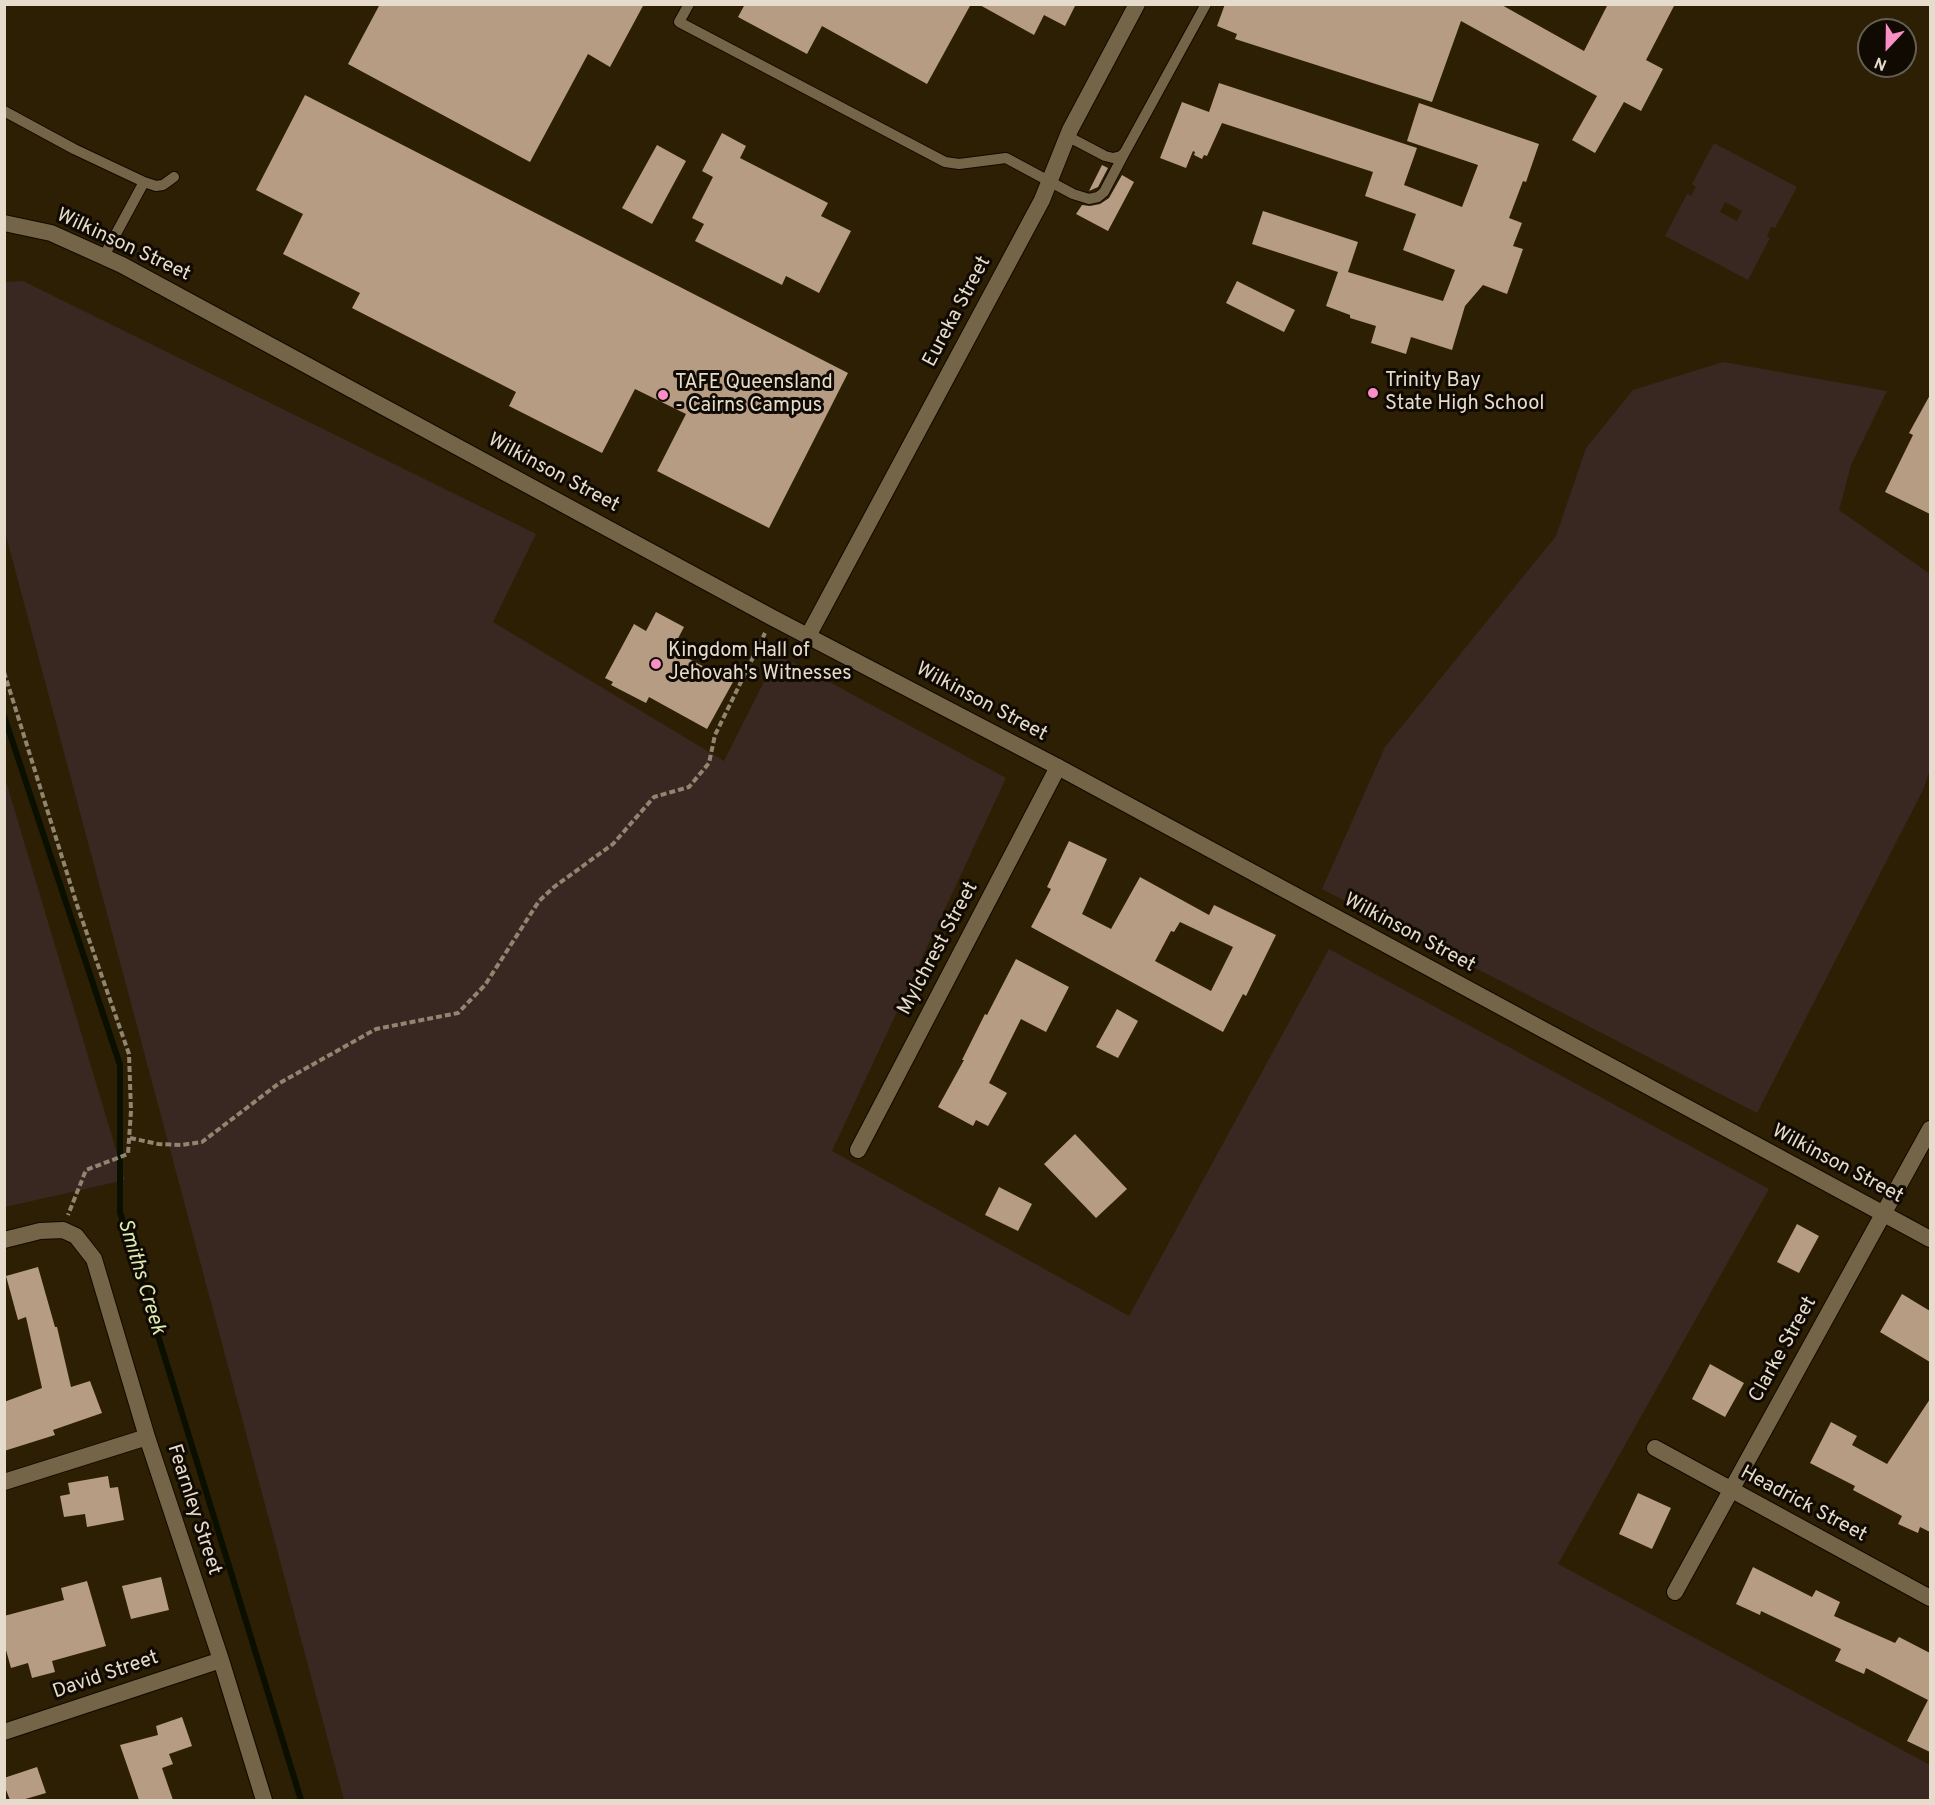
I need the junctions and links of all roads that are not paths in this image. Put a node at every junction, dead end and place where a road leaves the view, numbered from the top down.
1 (689, 4) edge
2 (1137, 4) edge
3 (1206, 4) edge
4 (4, 111) edge
5 (1067, 136) junction
6 (1125, 152) junction
7 (174, 177) dead end
8 (144, 182) junction
9 (1050, 182) junction
10 (4, 224) edge
11 (104, 256) junction
12 (808, 636) junction
13 (1058, 767) junction
14 (1930, 1129) edge
15 (858, 1150) dead end
16 (1884, 1215) junction
17 (1930, 1239) edge
18 (4, 1240) edge
19 (147, 1437) junction
20 (1655, 1449) dead end
21 (4, 1482) edge
22 (1730, 1489) junction
23 (1675, 1592) dead end
24 (1930, 1598) edge
25 (221, 1660) junction
26 (4, 1732) edge
27 (264, 1800) edge

1 - 9 lane
2 - 5 street, Eureka Street
3 - 6 lane
4 - 8 lane
5 - 6 lane
5 - 9 street, Eureka Street
6 - 9 lane
7 - 8 lane
8 - 11 lane
9 - 12 street, Eureka Street
10 - 11 street, Wilkinson Street
11 - 12 street, Wilkinson Street
12 - 13 street, Wilkinson Street
13 - 15 street, Mylchrest Street
13 - 16 street, Wilkinson Street
14 - 16 street, Clarke Street
16 - 17 street, Wilkinson Street
16 - 22 street, Clarke Street
18 - 19 street, Fearnley Street
19 - 21 street
19 - 25 street, Fearnley Street
20 - 22 street, Headrick Street
22 - 23 street, Clarke Street
22 - 24 street, Headrick Street
25 - 26 street, David Street
25 - 27 street, Fearnley Street

